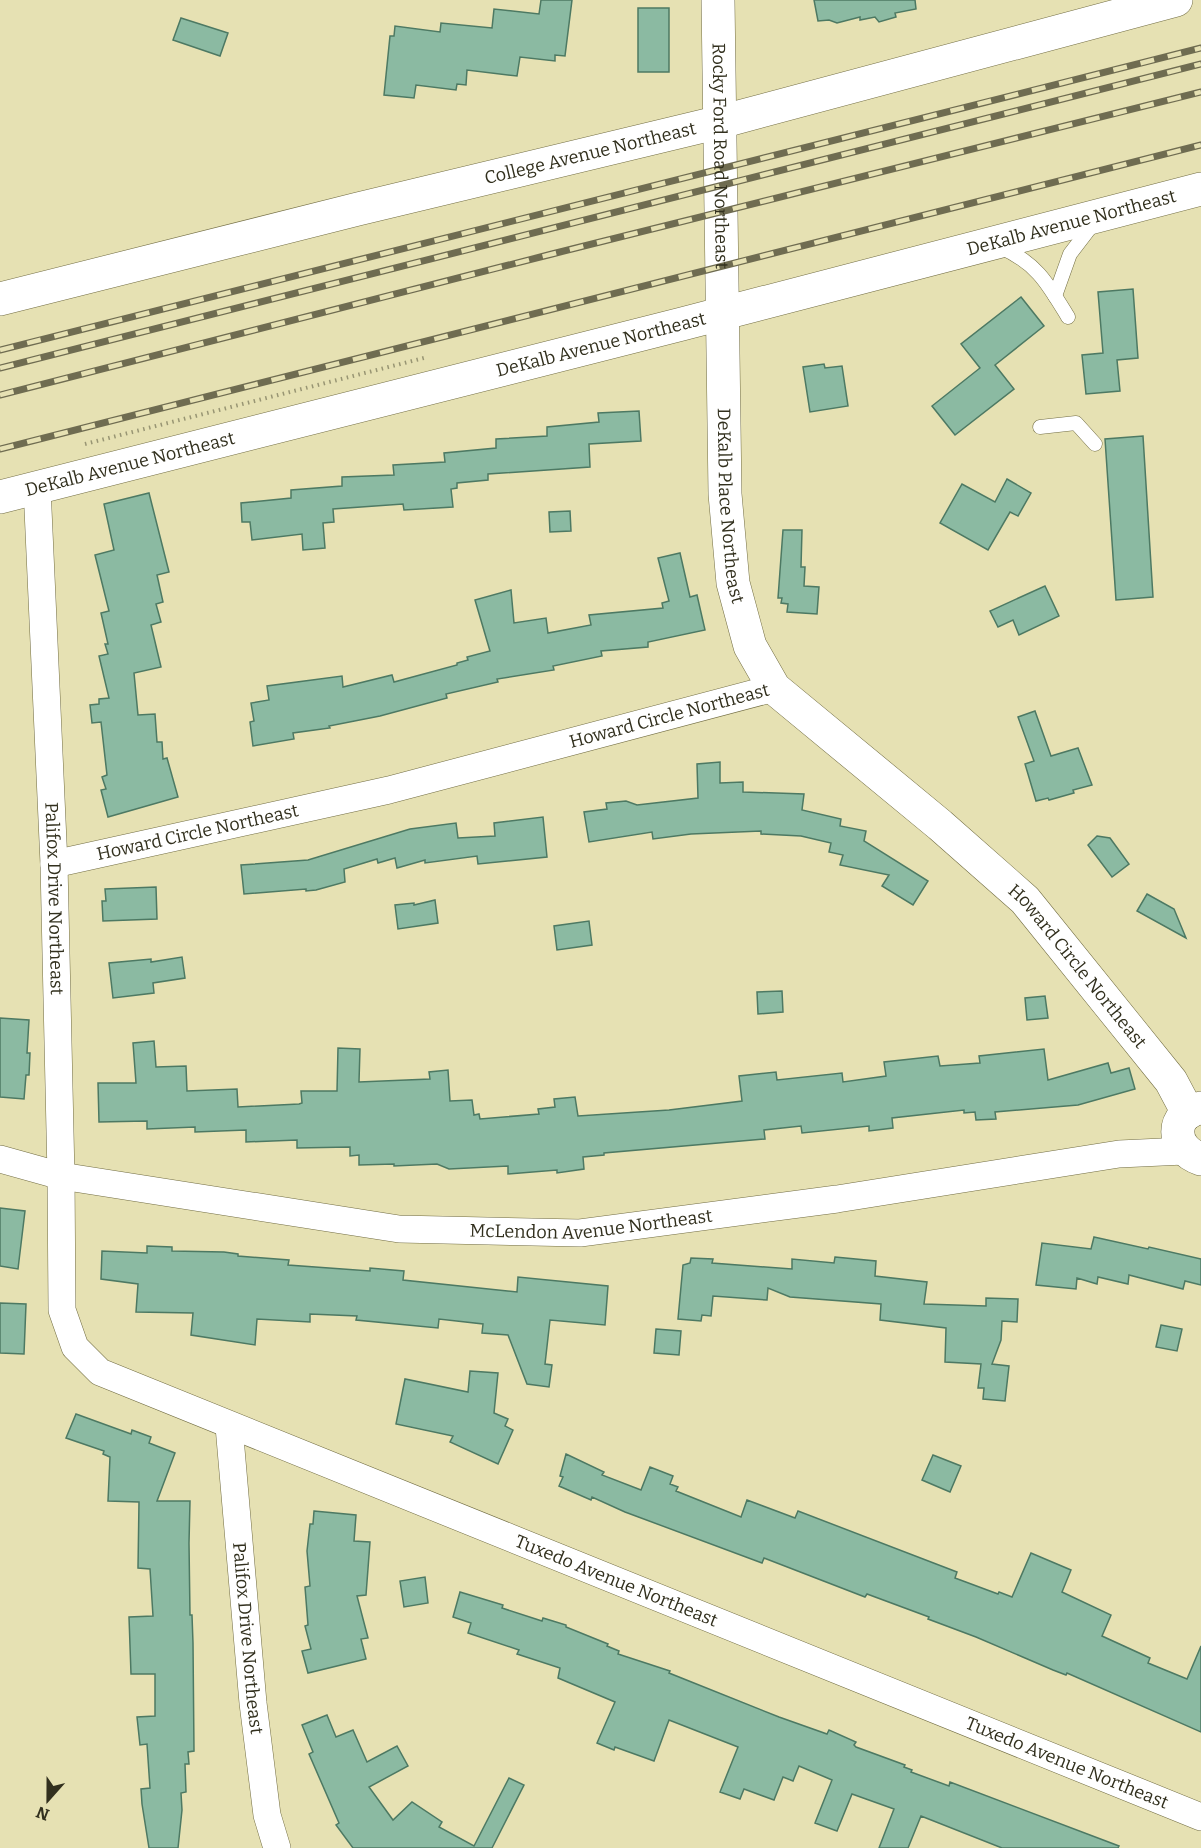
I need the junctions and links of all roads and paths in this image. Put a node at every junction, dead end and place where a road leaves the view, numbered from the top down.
1 (718, 0) edge
2 (1174, 0) edge
3 (720, 122) junction
4 (1201, 189) edge
5 (1099, 215) junction
6 (993, 243) junction
7 (1055, 296) junction
8 (0, 299) edge
9 (722, 314) junction
10 (1068, 317) dead end
11 (1040, 427) dead end
12 (1095, 444) dead end
13 (37, 488) junction
14 (0, 497) edge
15 (774, 688) junction
16 (54, 864) junction
17 (1197, 1108) edge
18 (1193, 1155) edge
19 (0, 1159) edge
20 (62, 1176) junction
21 (62, 1310) joint
22 (229, 1426) junction
23 (1201, 1817) edge
24 (277, 1848) edge

1 - 3 street, Rocky Ford Road Northeast
2 - 3 street, College Avenue Northeast
3 - 8 street, College Avenue Northeast
3 - 9 street, Rocky Ford Road Northeast
4 - 5 street, DeKalb Avenue Northeast
5 - 6 street, DeKalb Avenue Northeast
5 - 7 lane
6 - 7 lane
6 - 9 street, DeKalb Avenue Northeast
7 - 10 lane
9 - 13 street, DeKalb Avenue Northeast
9 - 15 street, DeKalb Place Northeast
11 - 12 lane
13 - 14 street, DeKalb Avenue Northeast
13 - 16 street, Palifox Drive Northeast
15 - 16 street, Howard Circle Northeast
15 - 17 street, Howard Circle Northeast
16 - 20 street, Palifox Drive Northeast
17 - 18 street, McLendon Avenue Northeast
18 - 20 street, McLendon Avenue Northeast
19 - 20 street, McLendon Avenue Northeast
20 - 21 street, Palifox Drive Northeast
21 - 22 street, Tuxedo Avenue Northeast
22 - 23 street, Tuxedo Avenue Northeast
22 - 24 street, Palifox Drive Northeast

